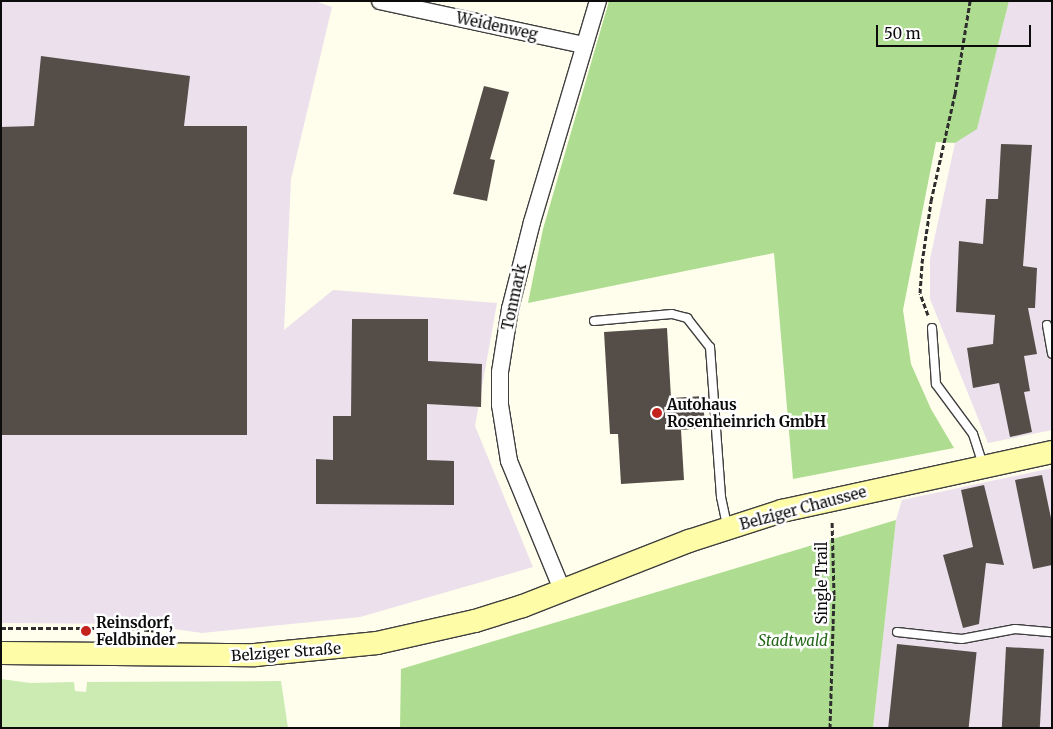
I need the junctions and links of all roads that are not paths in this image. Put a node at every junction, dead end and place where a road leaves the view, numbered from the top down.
1 (380, 1) edge
2 (598, 1) edge
3 (584, 45) junction
4 (594, 321) dead end
5 (1047, 325) dead end
6 (932, 328) road end
7 (1052, 354) edge
8 (1052, 452) edge
9 (984, 467) junction
10 (727, 528) junction
11 (563, 592) junction
12 (897, 632) dead end
13 (1052, 632) edge
14 (1, 653) edge

1 - 3 street, Weidenweg
2 - 3 street, Tonmark
3 - 11 street, Tonmark
4 - 10 lane
5 - 7 lane
6 - 9 lane
8 - 9 main road, Belziger Chaussee
9 - 10 main road, Belziger Chaussee
10 - 11 main road, Belziger Chaussee
11 - 14 main road, Belziger Straße
12 - 13 lane

